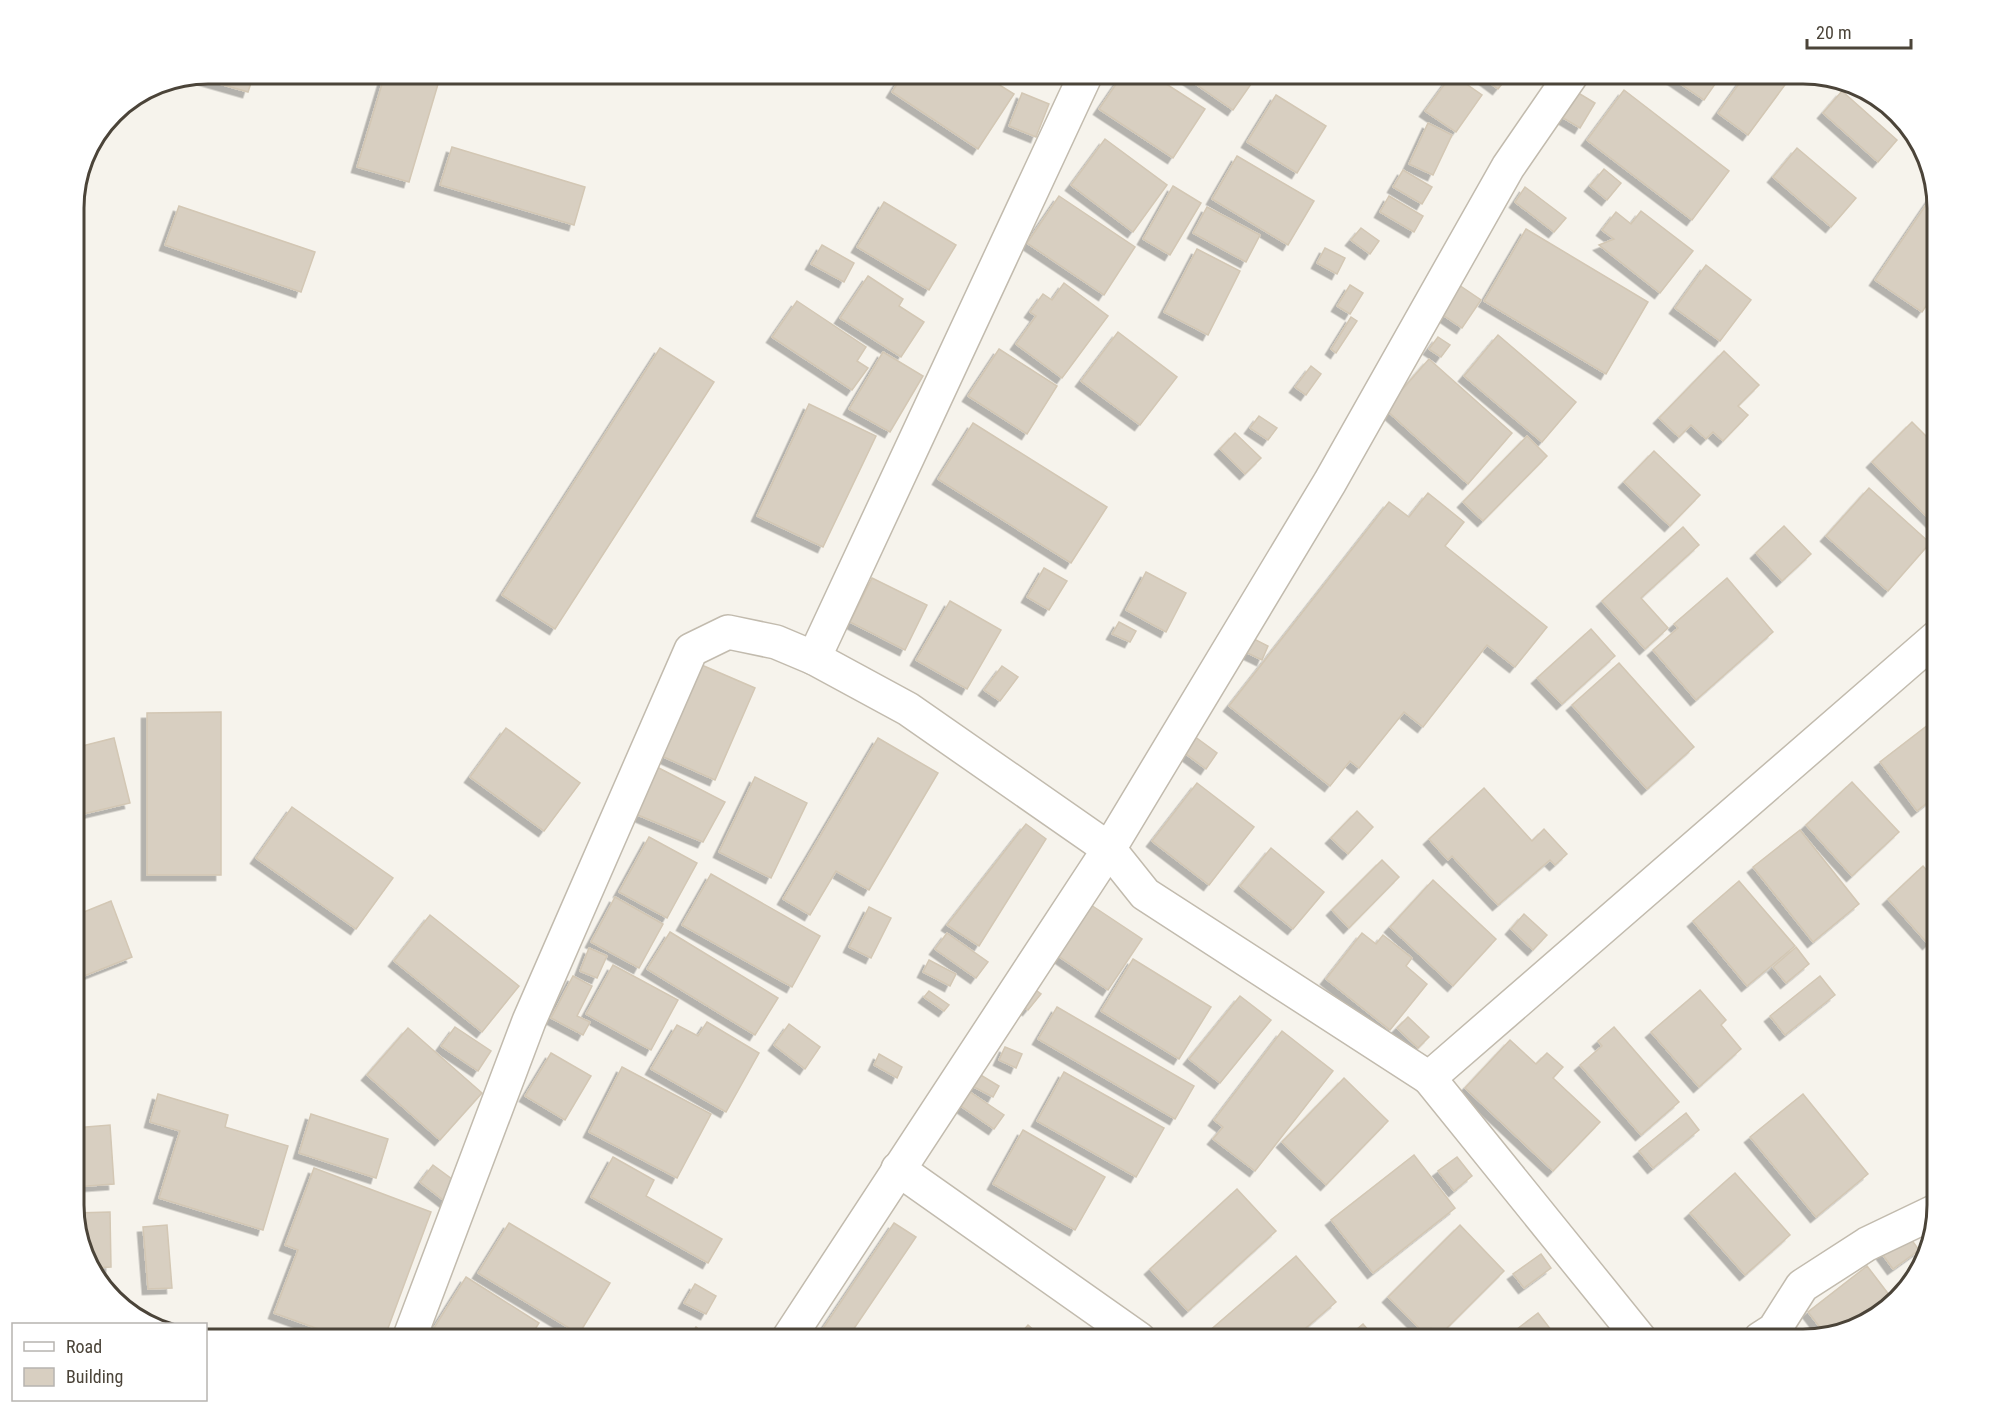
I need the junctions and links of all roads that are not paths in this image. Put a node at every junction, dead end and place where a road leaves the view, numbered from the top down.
1 (1081, 84) edge
2 (1565, 84) edge
3 (1927, 647) edge
4 (814, 658) junction
5 (1108, 849) junction
6 (1429, 1078) junction
7 (898, 1169) junction
8 (1927, 1215) edge
9 (413, 1329) edge
10 (795, 1329) edge
11 (1123, 1329) edge
12 (1631, 1329) edge
13 (1775, 1329) edge

1 - 4 street
2 - 5 street
3 - 6 street
4 - 5 street
4 - 9 street
5 - 6 street
5 - 7 street
6 - 12 street
7 - 10 street
7 - 11 street
8 - 13 street

